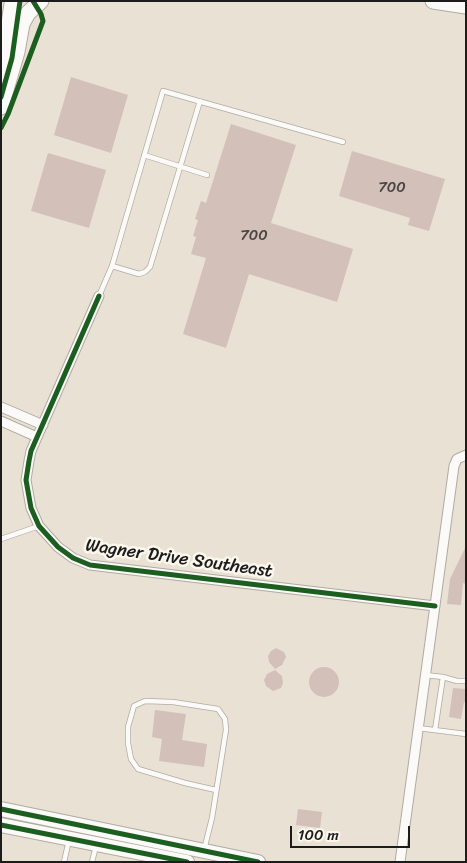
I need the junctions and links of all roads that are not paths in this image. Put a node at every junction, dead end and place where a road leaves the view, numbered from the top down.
1 (12, 1) edge
2 (42, 1) edge
3 (433, 1) edge
4 (466, 6) edge
5 (1, 71) edge
6 (200, 101) junction
7 (1, 108) edge
8 (343, 142) dead end
9 (144, 155) junction
10 (180, 166) junction
11 (207, 175) dead end
12 (112, 266) junction
13 (99, 296) joint
14 (1, 407) edge
15 (1, 421) edge
16 (43, 425) junction
17 (38, 437) junction
18 (463, 456) edge
19 (39, 526) junction
20 (1, 538) edge
21 (435, 606) junction
22 (425, 674) junction
23 (443, 677) junction
24 (466, 681) edge
25 (418, 728) junction
26 (435, 730) junction
27 (466, 734) edge
28 (216, 790) junction
29 (1, 809) edge
30 (1, 825) edge
31 (69, 838) junction
32 (96, 844) junction
33 (204, 851) junction
34 (164, 859) edge
35 (254, 861) edge
36 (64, 862) edge
37 (92, 862) edge
38 (187, 862) edge
39 (400, 862) edge

1 - 5 main road
2 - 7 highway
3 - 4 highway
6 - 8 lane
6 - 9 lane
6 - 10 lane
9 - 10 lane
9 - 12 lane
10 - 11 lane
10 - 12 lane
12 - 13 lane
13 - 16 street, Wagner Drive Southeast
14 - 16 street
15 - 17 street
16 - 17 street, Wagner Drive Southeast
17 - 19 street, Wagner Drive Southeast
18 - 21 street
19 - 20 lane
19 - 21 street, Wagner Drive Southeast
21 - 22 street
22 - 23 lane
22 - 25 street
23 - 24 lane
23 - 26 lane
25 - 26 lane
25 - 39 street
26 - 27 lane
28 - 28 lane
28 - 33 lane
29 - 33 main road
30 - 31 main road
31 - 32 main road
31 - 36 lane
32 - 34 main road
32 - 37 lane
33 - 35 main road
34 - 38 main road

